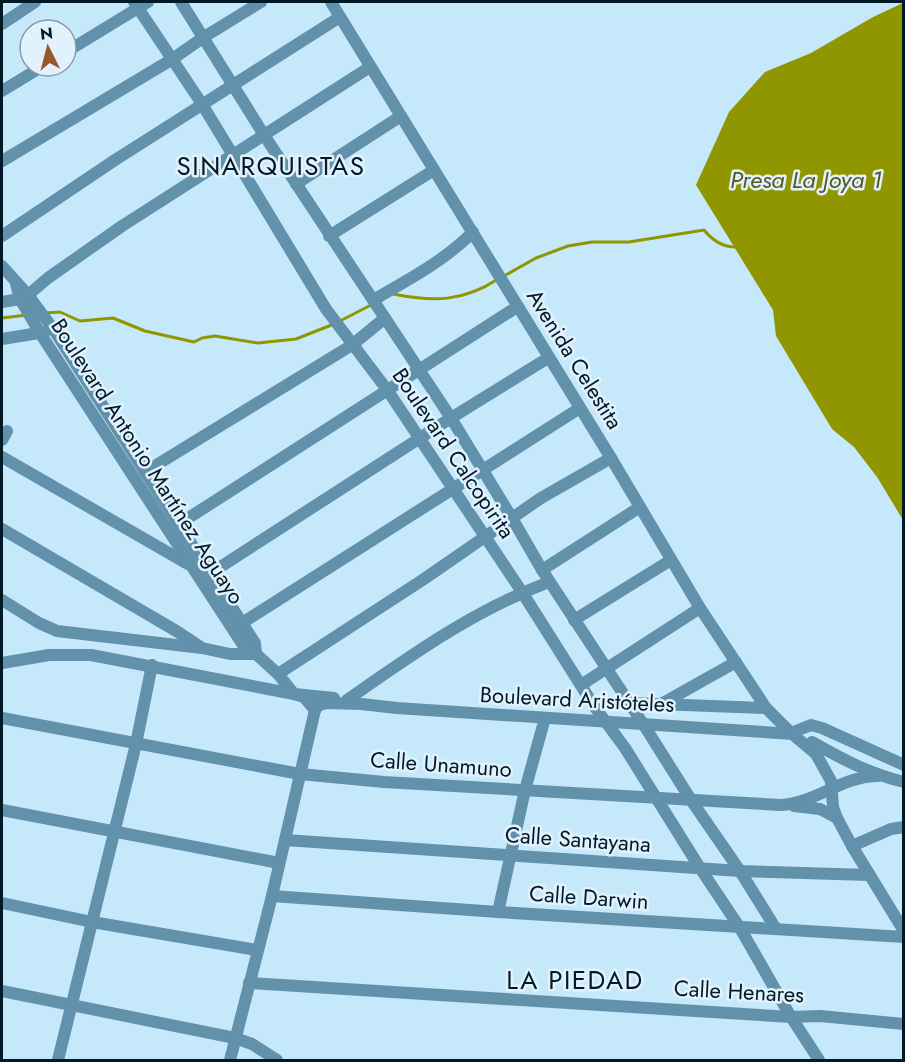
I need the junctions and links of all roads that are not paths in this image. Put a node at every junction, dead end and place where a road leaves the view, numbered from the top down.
1 (35, 2) edge
2 (181, 2) edge
3 (261, 2) edge
4 (331, 2) edge
5 (140, 4) edge
6 (340, 17) junction
7 (2, 24) edge
8 (204, 37) junction
9 (78, 44) edge
10 (171, 60) junction
11 (370, 67) junction
12 (23, 78) edge
13 (232, 86) junction
14 (2, 91) edge
15 (202, 104) junction
16 (401, 116) junction
17 (264, 135) junction
18 (232, 154) junction
19 (2, 161) edge
20 (434, 170) junction
21 (296, 184) junction
22 (473, 232) junction
23 (2, 236) edge
24 (329, 236) junction
25 (2, 266) edge
26 (2, 302) edge
27 (28, 305) junction
28 (518, 307) junction
29 (378, 308) junction
30 (54, 330) junction
31 (40, 333) junction
32 (2, 339) edge
33 (352, 345) junction
34 (548, 357) junction
35 (419, 369) junction
36 (388, 391) junction
37 (580, 408) junction
38 (451, 418) junction
39 (420, 438) junction
40 (2, 457) edge
41 (611, 458) junction
42 (482, 471) junction
43 (145, 472) junction
44 (452, 489) junction
45 (640, 507) junction
46 (512, 518) junction
47 (179, 524) junction
48 (2, 529) edge
49 (484, 537) junction
50 (671, 560) junction
51 (191, 567) junction
52 (542, 570) junction
53 (211, 573) junction
54 (549, 582) junction
55 (522, 592) junction
56 (2, 600) edge
57 (700, 608) junction
58 (574, 620) junction
59 (242, 622) junction
60 (202, 648) junction
61 (256, 654) junction
62 (2, 663) edge
63 (736, 663) junction
64 (152, 665) junction
65 (607, 668) junction
66 (278, 674) junction
67 (581, 685) junction
68 (294, 694) junction
69 (347, 700) junction
70 (630, 703) junction
71 (662, 703) junction
72 (361, 704) junction
73 (766, 708) junction
74 (315, 710) junction
75 (2, 718) edge
76 (545, 718) junction
77 (606, 722) junction
78 (643, 724) junction
79 (791, 733) junction
80 (136, 744) junction
81 (903, 765) edge
82 (300, 774) junction
83 (878, 776) junction
84 (903, 782) edge
85 (833, 788) junction
86 (525, 790) junction
87 (657, 799) junction
88 (691, 800) junction
89 (790, 804) junction
90 (2, 810) edge
91 (837, 818) junction
92 (903, 827) edge
93 (114, 831) junction
94 (285, 840) junction
95 (852, 846) junction
96 (510, 855) junction
97 (279, 863) junction
98 (700, 868) junction
99 (740, 871) junction
100 (869, 874) junction
101 (272, 896) junction
102 (2, 903) edge
103 (498, 912) junction
104 (92, 922) junction
105 (740, 928) junction
106 (776, 930) junction
107 (903, 931) edge
108 (903, 937) edge
109 (257, 950) junction
110 (249, 983) junction
111 (2, 991) edge
112 (71, 1005) junction
113 (791, 1017) junction
114 (903, 1024) edge
115 (235, 1038) junction
116 (58, 1060) edge
117 (230, 1060) edge
118 (277, 1060) edge
119 (819, 1060) edge

1 - 7 street
2 - 8 street, Boulevard Calcopirita
3 - 8 street
4 - 6 street, Avenida Celestita
5 - 9 street
5 - 10 street, Boulevard Calcopirita
6 - 11 street, Avenida Celestita
6 - 13 street
8 - 10 street
8 - 13 street, Boulevard Calcopirita
10 - 15 street, Boulevard Calcopirita
10 - 19 street
11 - 16 street, Avenida Celestita
11 - 17 street
12 - 14 street
13 - 15 street
13 - 17 street, Boulevard Calcopirita
15 - 18 street, Boulevard Calcopirita
15 - 23 street
16 - 20 street, Avenida Celestita
16 - 21 street
17 - 18 street
17 - 21 street, Boulevard Calcopirita
18 - 27 street
18 - 33 street, Boulevard Calcopirita
20 - 22 street, Avenida Celestita
20 - 24 street
21 - 24 street, Boulevard Calcopirita
22 - 28 street, Avenida Celestita
22 - 29 street
24 - 29 street, Boulevard Calcopirita
25 - 27 street, Boulevard Antonio Martínez Aguayo
26 - 27 street
27 - 30 street, Boulevard Antonio Martínez Aguayo
27 - 31 street, Boulevard Antonio Martínez Aguayo
28 - 34 street, Avenida Celestita
28 - 35 street
29 - 33 street
29 - 35 street, Boulevard Calcopirita
30 - 31 street
30 - 43 street, Boulevard Antonio Martínez Aguayo
31 - 32 street
31 - 51 street, Boulevard Antonio Martínez Aguayo
33 - 36 street, Boulevard Calcopirita
33 - 43 street
34 - 37 street, Avenida Celestita
34 - 38 street
35 - 36 street
35 - 38 street, Boulevard Calcopirita
36 - 39 street, Boulevard Calcopirita
36 - 47 street
37 - 41 street, Avenida Celestita
37 - 42 street
38 - 39 street
38 - 42 street, Boulevard Calcopirita
39 - 44 street, Boulevard Calcopirita
39 - 53 street
40 - 51 street
41 - 45 street, Avenida Celestita
41 - 46 street
42 - 44 street
42 - 46 street, Boulevard Calcopirita
43 - 47 street, Boulevard Antonio Martínez Aguayo
44 - 49 street, Boulevard Calcopirita
44 - 59 street
45 - 50 street, Avenida Celestita
45 - 52 street
46 - 49 street
46 - 52 street, Boulevard Calcopirita
47 - 53 street, Boulevard Antonio Martínez Aguayo
48 - 60 street
49 - 55 street, Boulevard Calcopirita
49 - 66 street
50 - 57 street, Avenida Celestita
50 - 58 street
51 - 61 street, Boulevard Antonio Martínez Aguayo
52 - 54 street, Boulevard Calcopirita
53 - 59 street, Boulevard Antonio Martínez Aguayo
54 - 55 street
54 - 58 street, Boulevard Calcopirita
55 - 67 street, Boulevard Calcopirita
55 - 69 street
56 - 60 street
57 - 63 street, Avenida Celestita
57 - 65 street
58 - 65 street, Boulevard Calcopirita
59 - 61 street, Boulevard Antonio Martínez Aguayo
60 - 61 street
61 - 66 street, Boulevard Antonio Martínez Aguayo
62 - 64 street, Boulevard Aristóteles
63 - 71 street
63 - 73 street, Avenida Celestita
64 - 68 street, Boulevard Aristóteles
64 - 80 street
65 - 67 street
65 - 70 street, Boulevard Calcopirita
66 - 68 street, Boulevard Antonio Martínez Aguayo
67 - 77 street, Boulevard Calcopirita
68 - 69 street, Boulevard Aristóteles
68 - 74 street, Boulevard Aristóteles
69 - 72 street, Boulevard Aristóteles
70 - 71 street
70 - 78 street, Boulevard Calcopirita
71 - 73 street
72 - 74 street, Boulevard Aristóteles
72 - 76 street, Boulevard Aristóteles
73 - 79 street, Avenida Celestita
74 - 82 street
75 - 80 street, Calle Unamuno
76 - 77 street, Boulevard Aristóteles
76 - 86 street
77 - 78 street, Boulevard Aristóteles
77 - 87 street, Boulevard Calcopirita
78 - 79 street, Boulevard Aristóteles
78 - 88 street, Boulevard Calcopirita
79 - 81 street, Boulevard Aristóteles
79 - 83 street, Boulevard Aristóteles
79 - 85 street
80 - 82 street, Calle Unamuno
80 - 93 street
82 - 86 street, Calle Unamuno
82 - 94 street
83 - 84 street, Boulevard Aristóteles
83 - 85 street, Calle Unamuno
85 - 89 street, Calle Unamuno
85 - 91 street
86 - 87 street, Calle Unamuno
86 - 96 street
87 - 88 street, Calle Unamuno
87 - 98 street, Boulevard Calcopirita
88 - 89 street, Calle Unamuno
88 - 99 street, Boulevard Calcopirita
89 - 91 street
90 - 93 street
91 - 95 street
92 - 95 street
93 - 97 street
93 - 104 street
94 - 96 street, Calle Santayana
94 - 97 street
95 - 100 street
96 - 98 street, Calle Santayana
96 - 103 street
97 - 101 street
98 - 99 street, Calle Santayana
98 - 105 street, Boulevard Calcopirita
99 - 100 street, Calle Santayana
99 - 106 street, Boulevard Calcopirita
100 - 107 street
101 - 103 street, Calle Darwin
101 - 109 street
102 - 104 street
103 - 105 street, Calle Darwin
104 - 109 street
104 - 112 street
105 - 106 street, Calle Darwin
105 - 113 street, Boulevard Calcopirita
106 - 108 street, Calle Darwin
109 - 110 street
110 - 113 street, Calle Henares
110 - 115 street
111 - 112 street
112 - 115 street
112 - 116 street
113 - 114 street, Calle Henares
113 - 119 street, Boulevard Calcopirita
115 - 117 street
115 - 118 street

